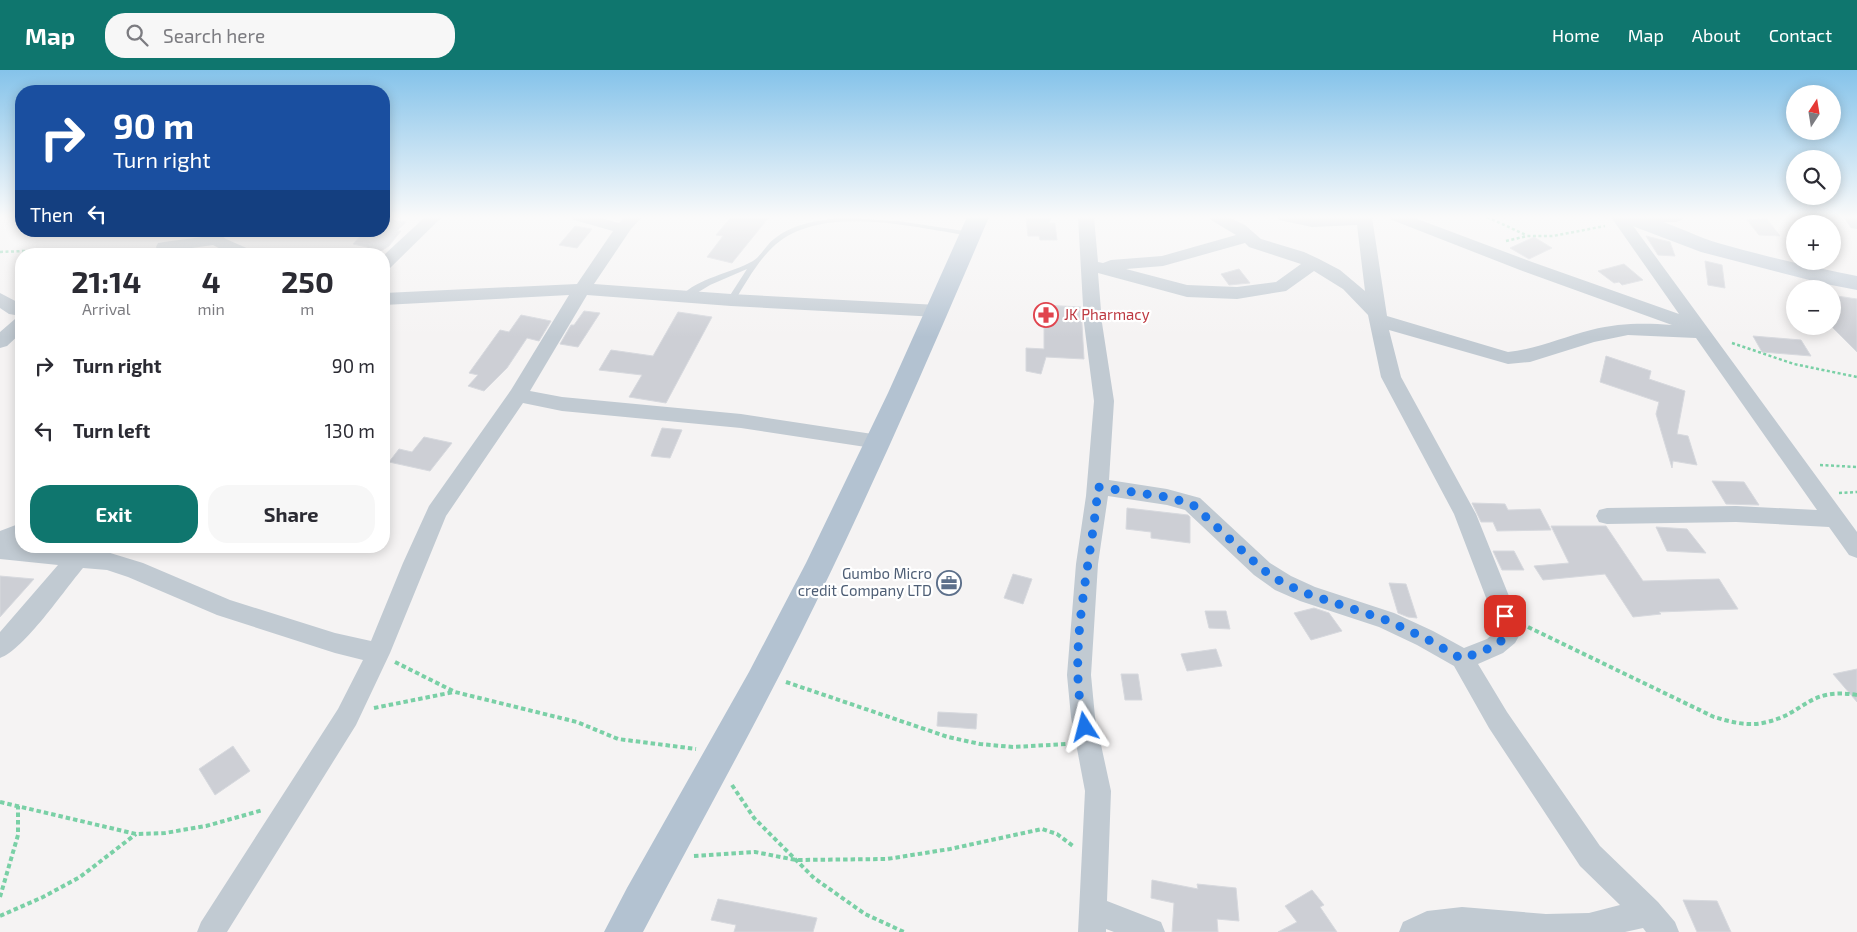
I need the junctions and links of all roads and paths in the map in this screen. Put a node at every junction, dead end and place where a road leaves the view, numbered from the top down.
1 (605, 257) edge
2 (761, 257) edge
3 (961, 257) edge
4 (1094, 257) edge
5 (1176, 257) edge
6 (1301, 257) edge
7 (1370, 257) edge
8 (1502, 257) edge
9 (1653, 257) edge
10 (1748, 257) edge
11 (1313, 263) junction
12 (754, 264) junction
13 (1096, 267) junction
14 (1857, 283) edge
15 (582, 289) junction
16 (684, 297) junction
17 (0, 299) edge
18 (390, 299) edge
19 (731, 300) junction
20 (15, 310) edge
21 (938, 311) junction
22 (1377, 317) junction
23 (15, 328) edge
24 (1700, 329) junction
25 (0, 342) edge
26 (1857, 377) edge
27 (518, 395) junction
28 (879, 442) junction
29 (1794, 463) junction
30 (1857, 467) edge
31 (1098, 487) junction
32 (1607, 516) dead end
33 (1836, 519) junction
34 (15, 535) edge
35 (0, 541) edge
36 (1857, 548) edge
37 (0, 550) edge
38 (15, 550) edge
39 (81, 553) edge
40 (85, 553) edge
41 (1505, 616) junction
42 (0, 648) edge
43 (378, 654) junction
44 (1462, 659) junction
45 (764, 674) junction
46 (455, 692) junction
47 (1857, 695) edge
48 (347, 717) junction
49 (1088, 736) junction
50 (719, 757) junction
51 (0, 802) edge
52 (292, 802) junction
53 (18, 806) junction
54 (136, 834) junction
55 (664, 858) junction
56 (1096, 858) junction
57 (796, 860) junction
58 (0, 897) edge
59 (0, 916) edge
60 (1093, 921) edge
61 (1656, 922) edge
62 (211, 932) edge
63 (623, 932) edge
64 (904, 932) edge
65 (1151, 932) edge
66 (1413, 932) edge

1 - 15 street
2 - 12 lane
3 - 21 main road
4 - 13 street
5 - 13 street
6 - 11 street
7 - 22 street
8 - 24 street
9 - 24 street
10 - 14 street
11 - 13 street
11 - 22 street
12 - 16 lane
12 - 19 lane
13 - 31 street
15 - 16 street
15 - 18 street
15 - 27 street
16 - 19 street
17 - 20 street
19 - 21 street
21 - 28 main road
22 - 24 street
22 - 41 street
23 - 25 street
24 - 26 path
24 - 29 street
27 - 28 street
27 - 43 street
28 - 45 main road
29 - 30 path
29 - 33 street
31 - 44 street
31 - 49 street
32 - 33 street
33 - 36 street
34 - 35 street
37 - 38 street
39 - 42 street
40 - 43 street
41 - 44 street
41 - 47 path
43 - 46 path
43 - 48 street
44 - 61 street
45 - 49 path
45 - 50 main road
46 - 48 path
46 - 50 path
48 - 52 street
49 - 56 street
50 - 55 main road
50 - 57 path
51 - 53 path
52 - 54 path
52 - 62 street
53 - 54 path
53 - 58 path
54 - 59 path
55 - 57 path
55 - 63 main road
56 - 57 path
56 - 60 street
57 - 64 path
60 - 65 street
61 - 66 street

